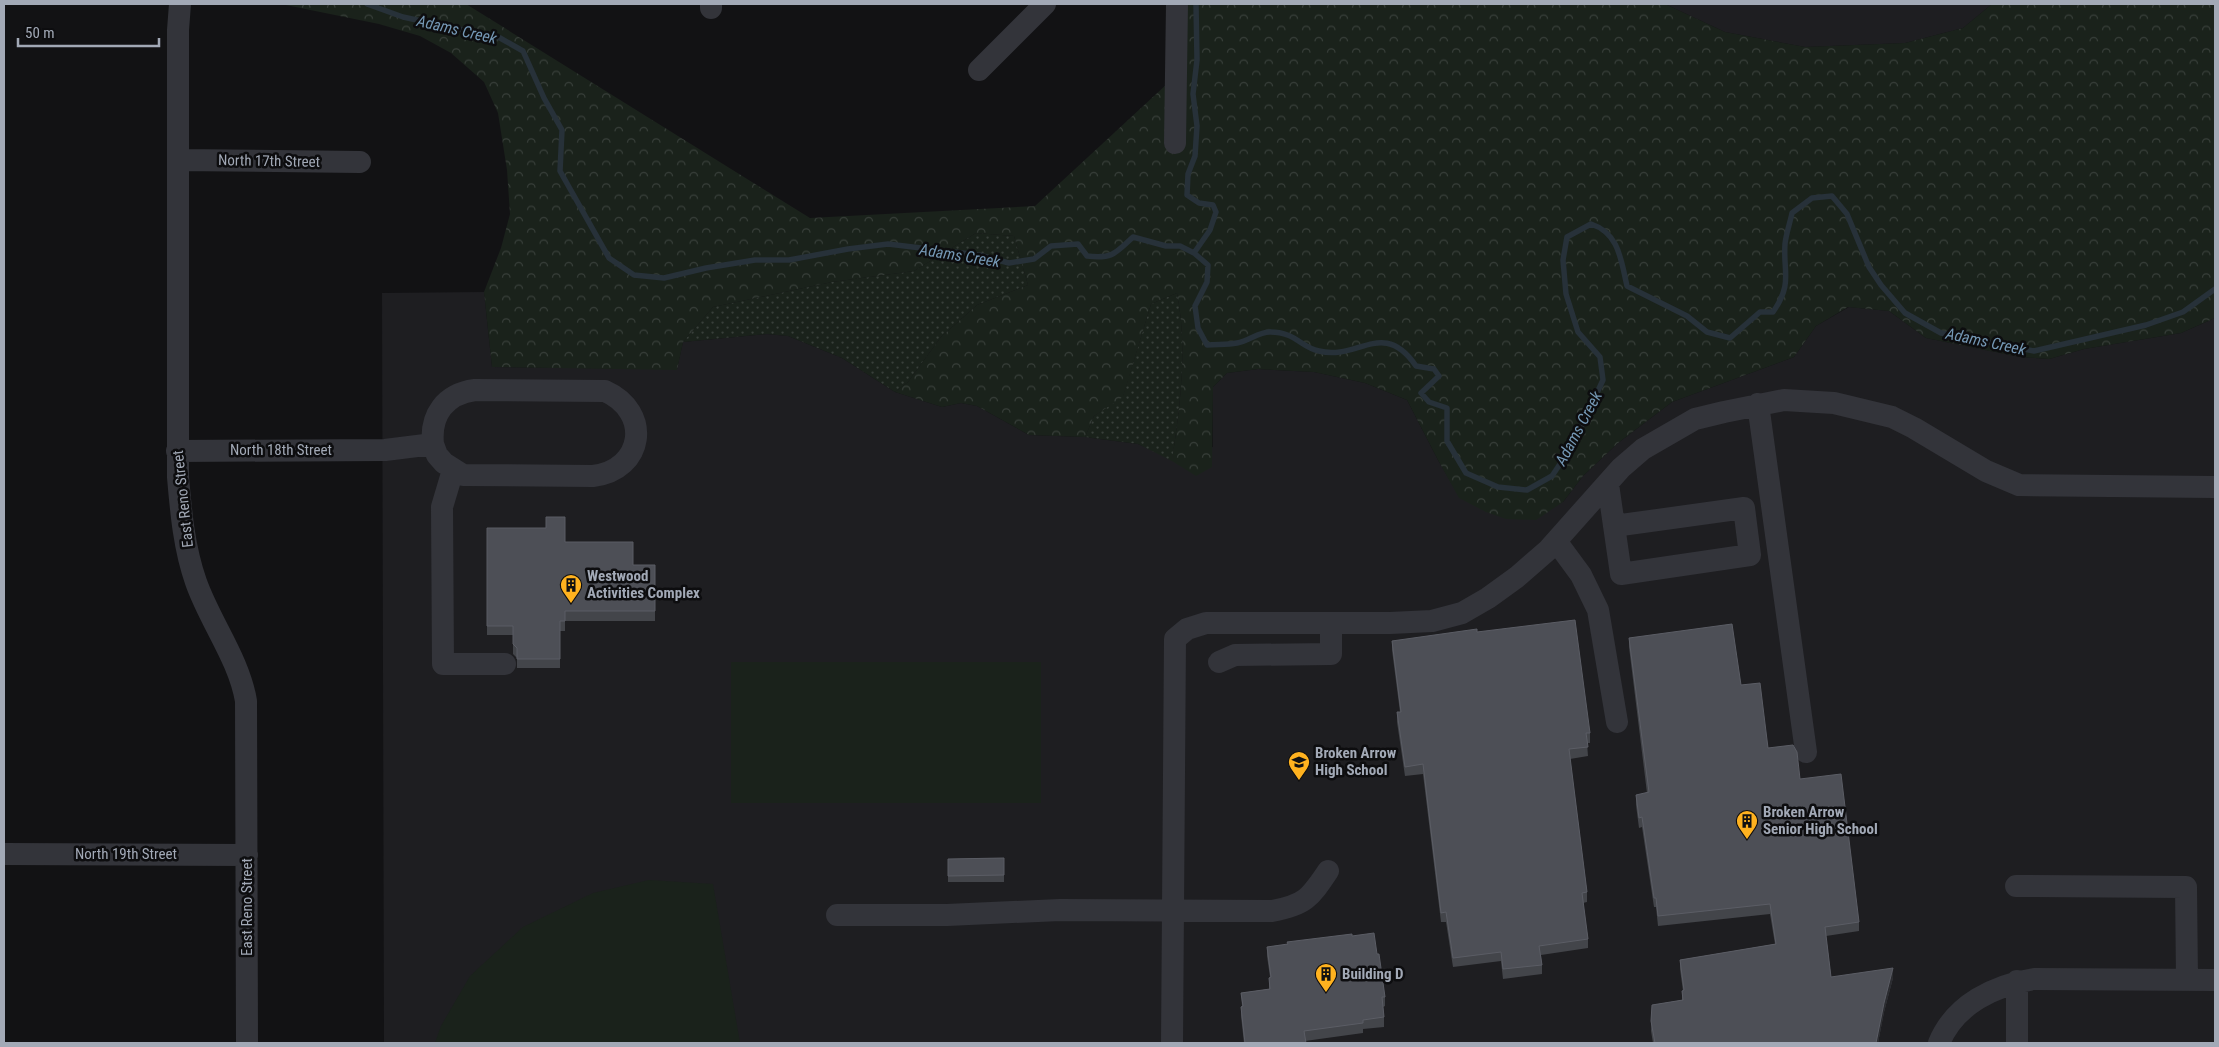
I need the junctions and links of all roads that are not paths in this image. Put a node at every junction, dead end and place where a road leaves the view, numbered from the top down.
1 (180, 4) edge
2 (1045, 4) edge
3 (1176, 4) edge
4 (979, 70) dead end
5 (1175, 144) dead end
6 (178, 160) junction
7 (360, 162) dead end
8 (1758, 404) junction
9 (433, 444) junction
10 (177, 451) junction
11 (453, 470) junction
12 (1608, 484) junction
13 (2215, 487) edge
14 (1614, 526) junction
15 (1556, 541) junction
16 (1330, 624) junction
17 (1219, 662) dead end
18 (505, 664) dead end
19 (1617, 722) dead end
20 (1806, 752) dead end
21 (4, 854) edge
22 (247, 855) junction
23 (1328, 871) dead end
24 (2016, 886) dead end
25 (1172, 911) junction
26 (837, 915) dead end
27 (2186, 979) junction
28 (2215, 980) edge
29 (2017, 981) junction
30 (247, 1043) edge
31 (1172, 1043) edge
32 (1939, 1043) edge
33 (2018, 1043) edge

1 - 6 street, East Reno Street
2 - 4 street
3 - 5 street
6 - 7 street, North 17th Street
6 - 10 street, East Reno Street
8 - 12 street
8 - 13 street
8 - 20 street
9 - 10 street, North 18th Street
9 - 11 street
9 - 11 street
10 - 22 street, East Reno Street
11 - 18 street
12 - 14 street
12 - 15 street
14 - 14 street
15 - 16 street
15 - 19 street
16 - 17 street
16 - 25 street
21 - 22 street, North 19th Street
22 - 30 street, East Reno Street
23 - 25 street
24 - 27 street
25 - 26 street
25 - 31 street
27 - 28 street
27 - 29 street
29 - 32 street
29 - 33 street

